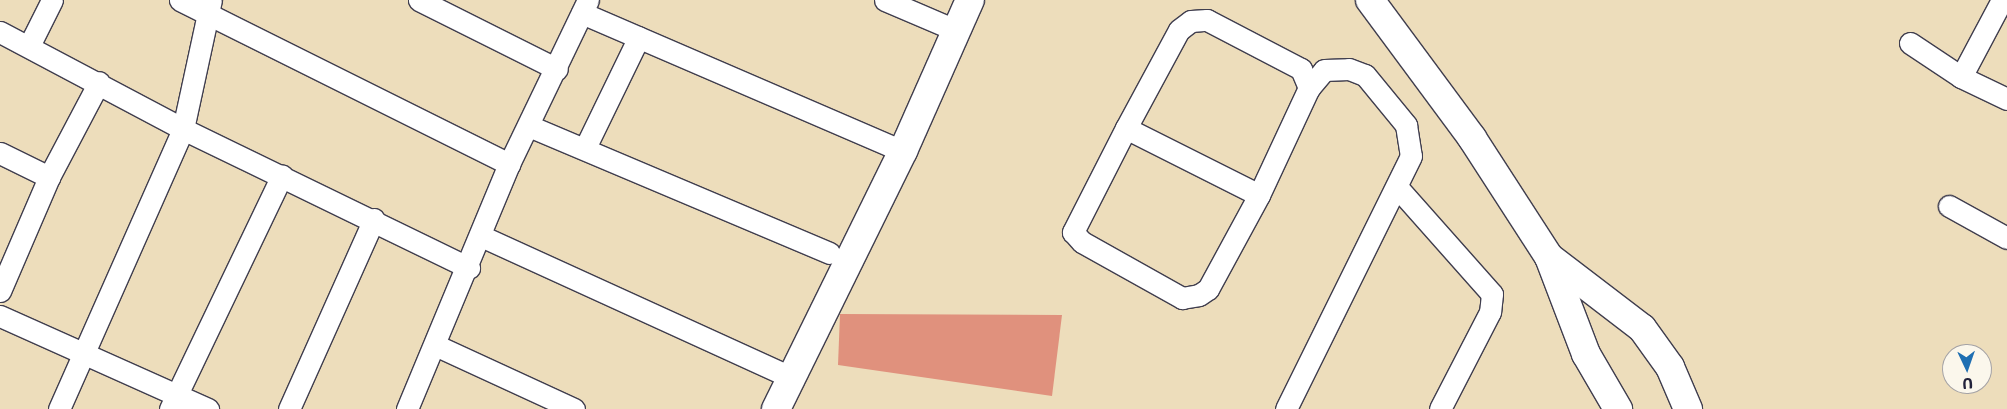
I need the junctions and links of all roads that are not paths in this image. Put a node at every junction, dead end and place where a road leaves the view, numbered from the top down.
1 (52, 0) edge
2 (180, 0) edge
3 (419, 0) edge
4 (885, 0) edge
5 (970, 0) edge
6 (1370, 0) edge
7 (2002, 0) edge
8 (208, 6) edge
9 (585, 6) edge
10 (955, 30) junction
11 (0, 32) edge
12 (639, 37) junction
13 (1910, 44) dead end
14 (29, 46) junction
15 (557, 69) junction
16 (1961, 77) junction
17 (99, 82) junction
18 (1309, 88) junction
19 (2007, 99) edge
20 (529, 126) junction
21 (1126, 128) junction
22 (183, 129) junction
23 (585, 148) junction
24 (903, 151) junction
25 (0, 153) edge
26 (509, 164) junction
27 (282, 174) junction
28 (49, 177) junction
29 (1397, 187) junction
30 (1259, 195) junction
31 (1949, 206) dead end
32 (374, 219) junction
33 (481, 236) junction
34 (2007, 238) edge
35 (829, 253) dead end
36 (1549, 257) junction
37 (470, 268) junction
38 (0, 291) edge
39 (0, 316) edge
40 (435, 345) junction
41 (84, 354) junction
42 (792, 378) junction
43 (172, 402) edge
44 (562, 406) edge
45 (59, 409) edge
46 (208, 409) edge
47 (289, 409) edge
48 (406, 409) edge
49 (776, 409) edge
50 (1286, 409) edge
51 (1440, 409) edge
52 (1618, 409) edge
53 (1688, 409) edge

1 - 14 street
2 - 8 street
3 - 15 street
4 - 10 street
5 - 10 street
6 - 36 street
7 - 16 street
8 - 22 street
8 - 26 street
9 - 12 street
9 - 15 street
10 - 24 street
11 - 14 street
12 - 23 street
12 - 24 street
13 - 16 street
14 - 17 street
15 - 20 street
16 - 19 street
17 - 22 street
17 - 28 street
18 - 21 street
18 - 29 street
18 - 30 street
20 - 23 street
20 - 26 street
21 - 30 street
21 - 30 street
22 - 27 street
22 - 41 street
23 - 35 street
24 - 42 street
25 - 28 street
26 - 33 street
27 - 32 street
27 - 43 street
28 - 38 street
29 - 50 street
29 - 51 street
31 - 34 street
32 - 37 street
32 - 47 street
33 - 37 street
33 - 42 street
36 - 52 street
36 - 53 street
37 - 40 street
39 - 41 street
40 - 44 street
40 - 48 street
41 - 43 street
41 - 45 street
42 - 49 street
43 - 46 street

